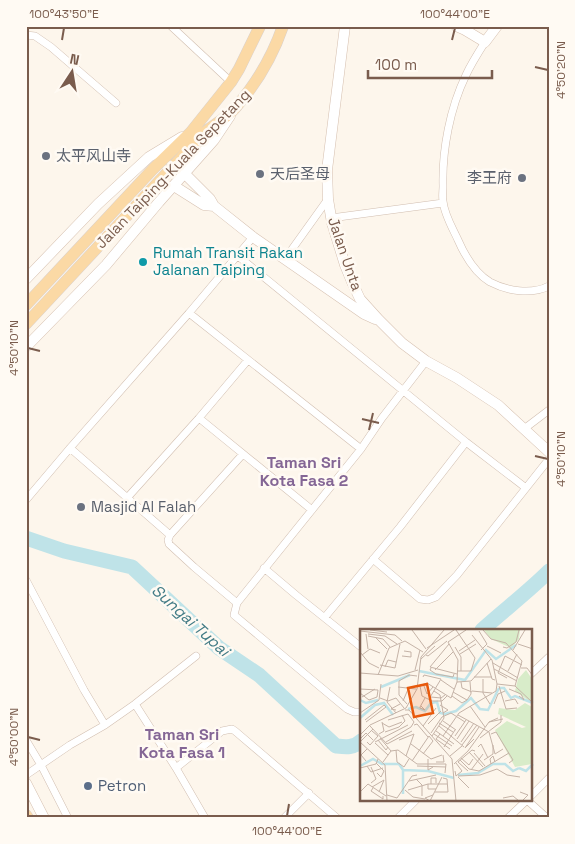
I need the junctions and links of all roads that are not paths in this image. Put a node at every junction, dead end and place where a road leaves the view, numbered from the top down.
1 (172, 26) edge
2 (260, 26) edge
3 (283, 26) edge
4 (288, 26) edge
5 (345, 26) edge
6 (456, 26) edge
7 (497, 26) edge
8 (26, 35) edge
9 (278, 39) junction
10 (485, 42) junction
11 (231, 82) junction
12 (116, 103) dead end
13 (235, 109) junction
14 (191, 132) junction
15 (185, 174) junction
16 (174, 186) junction
17 (328, 199) junction
18 (443, 203) junction
19 (214, 206) junction
20 (331, 218) junction
21 (253, 237) junction
22 (238, 256) junction
23 (285, 259) junction
24 (26, 279) edge
25 (549, 286) edge
26 (331, 292) junction
27 (360, 299) junction
28 (26, 305) edge
29 (189, 313) junction
30 (379, 320) junction
31 (26, 324) edge
32 (26, 347) edge
33 (248, 360) junction
34 (426, 361) junction
35 (404, 390) junction
36 (549, 410) edge
37 (199, 418) junction
38 (524, 430) junction
39 (466, 442) junction
40 (70, 448) junction
41 (361, 450) junction
42 (549, 452) edge
43 (243, 454) junction
44 (549, 459) edge
45 (526, 488) junction
46 (127, 498) junction
47 (26, 500) edge
48 (312, 510) junction
49 (170, 535) junction
50 (373, 558) junction
51 (264, 568) junction
52 (26, 580) edge
53 (237, 603) junction
54 (325, 617) junction
55 (360, 645) edge
56 (196, 656) dead end
57 (549, 657) edge
58 (532, 673) edge
59 (135, 704) junction
60 (360, 712) edge
61 (105, 725) junction
62 (26, 740) edge
63 (41, 765) junction
64 (176, 768) junction
65 (26, 775) edge
66 (549, 778) edge
67 (26, 783) edge
68 (309, 793) junction
69 (532, 795) edge
70 (414, 802) edge
71 (525, 802) edge
72 (529, 802) edge
73 (44, 818) edge
74 (68, 818) edge
75 (205, 818) edge
76 (284, 818) edge
77 (337, 818) edge
78 (398, 818) edge
79 (508, 818) edge
80 (547, 818) edge

1 - 11 street
2 - 11 main road, Jalan Taiping-Kuala Sepetang
3 - 9 main road, Jalan Taiping-Kuala Sepetang
4 - 9 main road
5 - 17 street, Jalan Unta
6 - 10 street
7 - 10 street
8 - 12 street
9 - 13 main road, Jalan Taiping-Kuala Sepetang
10 - 18 street
11 - 14 main road, Jalan Taiping-Kuala Sepetang
13 - 15 street
13 - 31 main road, Jalan Taiping-Kuala Sepetang
14 - 24 street
14 - 28 main road, Jalan Taiping-Kuala Sepetang
15 - 16 street
15 - 19 street
16 - 19 street
16 - 32 street
17 - 20 street, Jalan Unta
17 - 23 street
18 - 20 street
18 - 25 street
19 - 21 street
20 - 27 street, Jalan Unta
21 - 22 street
21 - 23 street
22 - 29 street
22 - 35 street
23 - 26 street
26 - 27 street
26 - 30 street
27 - 30 street, Jalan Unta
29 - 33 street
29 - 40 street
30 - 34 street, Jalan Unta
33 - 37 street
33 - 41 street
34 - 35 street
34 - 38 street, Jalan Unta
35 - 39 street
35 - 41 street
36 - 38 street
37 - 43 street
37 - 46 street
38 - 42 street, Jalan Unta
39 - 45 street
39 - 50 street
40 - 46 street
40 - 47 street
41 - 48 street
43 - 48 street
43 - 49 street
44 - 45 street
45 - 50 street
46 - 49 street
48 - 51 street
49 - 53 street
50 - 54 street
51 - 53 street
51 - 54 street
52 - 61 street
53 - 60 street
54 - 55 street
56 - 59 street
57 - 58 street
59 - 61 street
59 - 64 street
61 - 63 street
62 - 63 street
63 - 65 street
63 - 74 street
64 - 68 street
64 - 75 street
66 - 69 street
67 - 73 street
68 - 76 street
68 - 77 street
70 - 78 street
71 - 79 street
72 - 80 street

